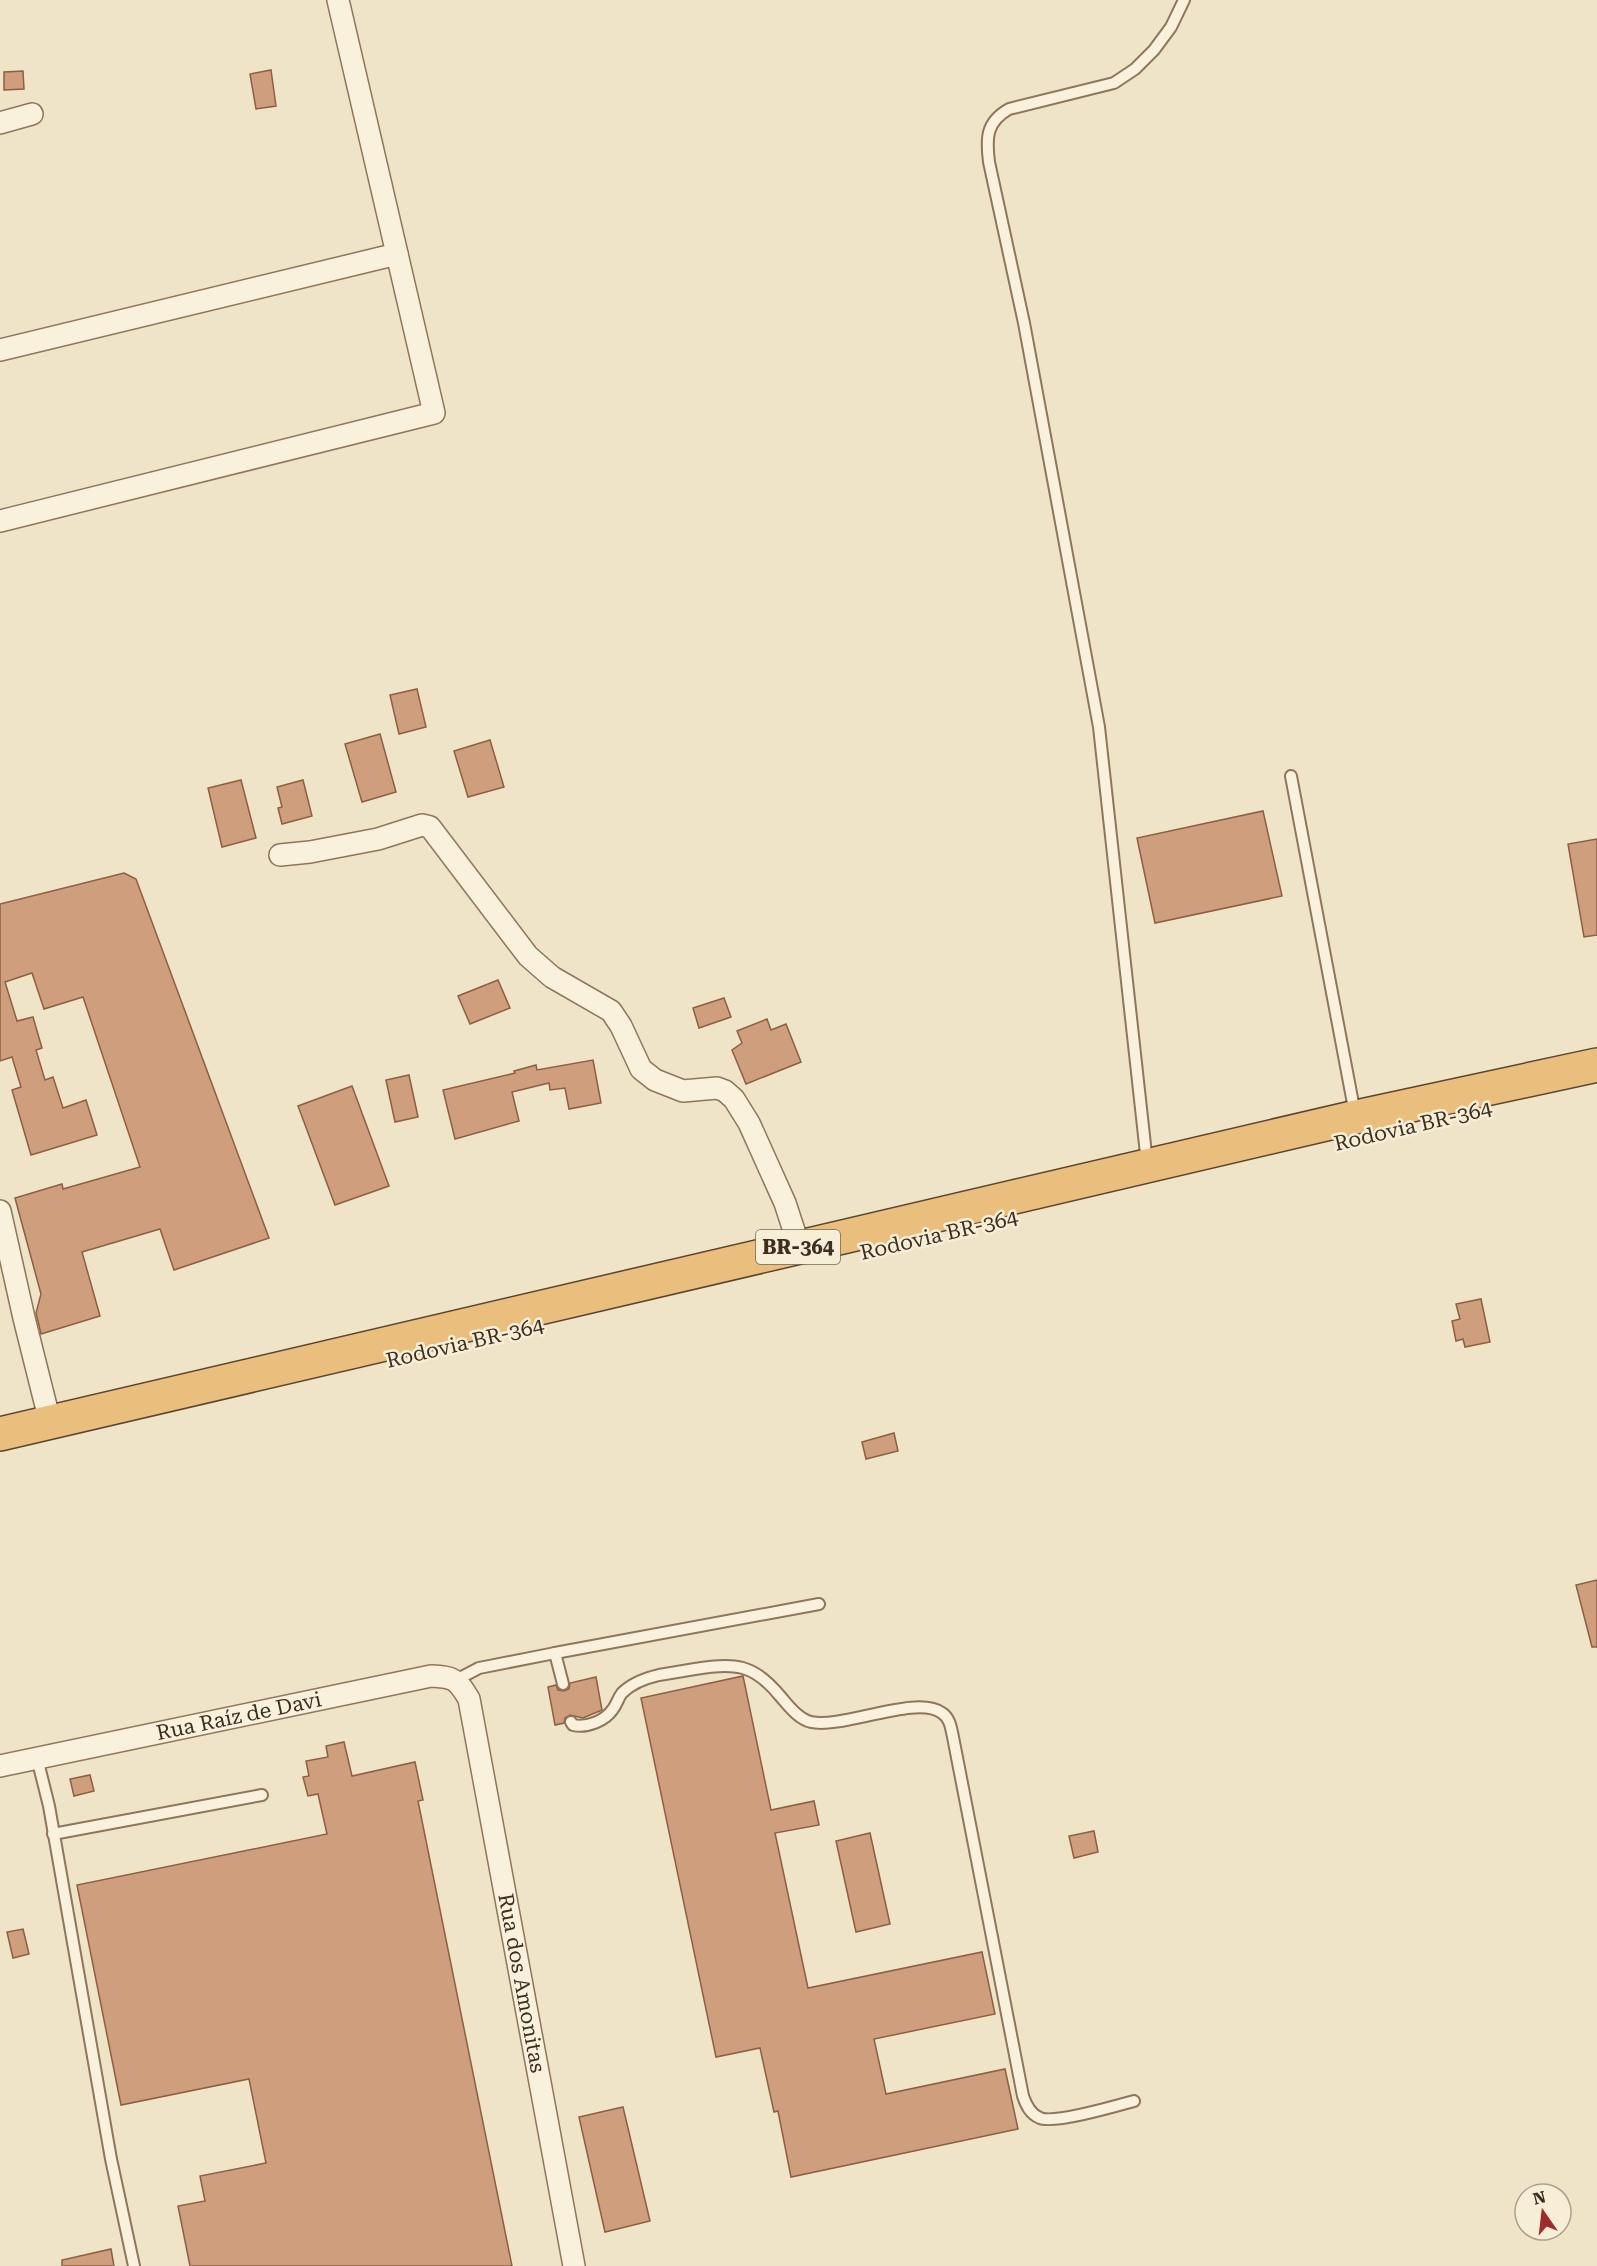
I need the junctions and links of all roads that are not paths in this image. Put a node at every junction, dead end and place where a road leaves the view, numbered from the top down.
1 (338, 0) edge
2 (1184, 0) edge
3 (32, 114) dead end
4 (0, 123) edge
5 (397, 254) junction
6 (0, 350) edge
7 (0, 521) edge
8 (1291, 776) dead end
9 (280, 855) dead end
10 (1597, 1065) edge
11 (1597, 1084) edge
12 (1356, 1118) junction
13 (1148, 1167) junction
14 (0, 1211) edge
15 (799, 1246) junction
16 (50, 1422) junction
17 (0, 1434) edge
18 (0, 1449) edge
19 (819, 1604) dead end
20 (555, 1653) junction
21 (456, 1680) junction
22 (563, 1684) dead end
23 (571, 1722) dead end
24 (37, 1758) junction
25 (0, 1766) edge
26 (262, 1795) dead end
27 (53, 1834) junction
28 (1134, 2102) dead end
29 (134, 2266) edge
30 (574, 2266) edge

1 - 5 street
2 - 13 lane
3 - 4 street
5 - 6 street
5 - 7 street
8 - 12 lane
9 - 15 street
10 - 12 highway, BR-364
11 - 18 highway, Rodovia BR-364 / BR-364
12 - 13 highway, BR-364
13 - 15 highway, BR-364
14 - 16 street
15 - 16 highway, BR-364
16 - 17 highway, BR-364
19 - 20 lane
20 - 21 lane
20 - 22 lane
21 - 24 street, Rua Raíz de Davi
21 - 30 street, Rua dos Amonitas
23 - 28 lane
24 - 25 street, Rua Raíz de Davi
24 - 27 lane
26 - 27 lane
27 - 29 lane

